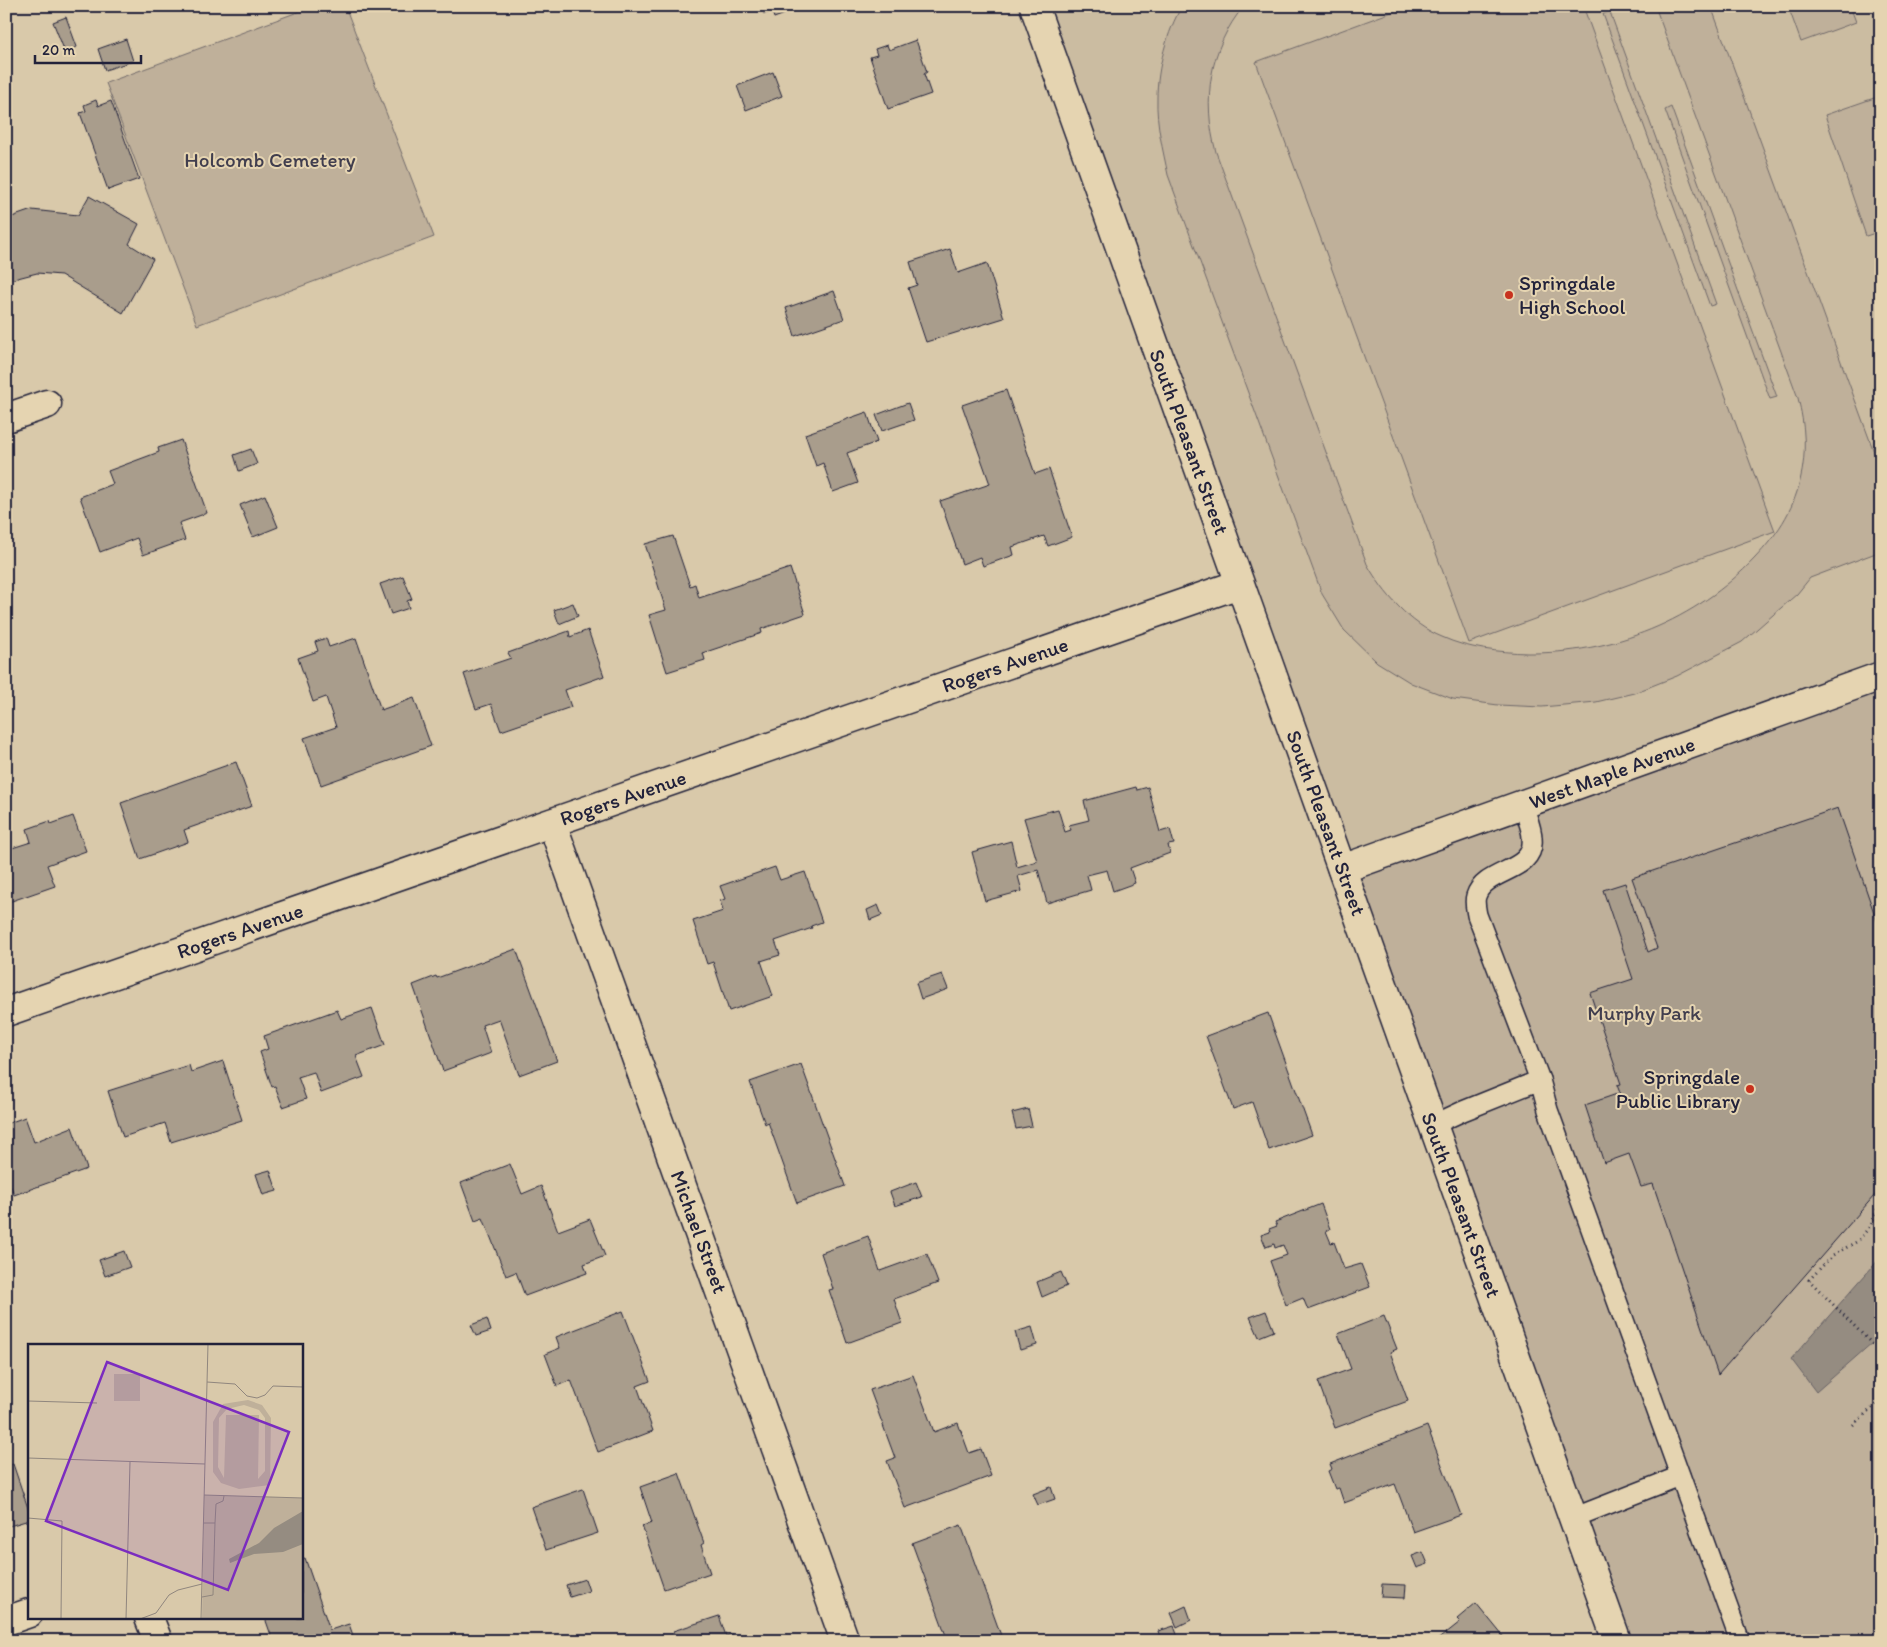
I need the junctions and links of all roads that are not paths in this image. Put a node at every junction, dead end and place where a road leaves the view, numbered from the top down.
1 (1034, 6) edge
2 (46, 404) dead end
3 (6, 418) edge
4 (1239, 584) junction
5 (1881, 676) edge
6 (1523, 805) junction
7 (552, 823) junction
8 (1342, 869) junction
9 (6, 1012) edge
10 (1540, 1080) junction
11 (1433, 1125) junction
12 (1680, 1476) junction
13 (1573, 1518) junction
14 (28, 1613) edge
15 (150, 1620) edge
16 (6, 1621) edge
17 (158, 1641) edge
18 (845, 1641) edge
19 (1617, 1641) edge
20 (1740, 1641) edge

1 - 4 street, South Pleasant Street
2 - 3 street
4 - 7 street, Rogers Avenue
4 - 8 street, South Pleasant Street
5 - 6 street, West Maple Avenue
6 - 8 street, West Maple Avenue
6 - 10 lane
7 - 9 street, Rogers Avenue
7 - 18 street, Michael Street
8 - 11 street, South Pleasant Street
10 - 11 lane
10 - 12 lane
11 - 13 street, South Pleasant Street
12 - 13 lane
12 - 20 lane
13 - 19 street, South Pleasant Street
14 - 16 street
15 - 17 street

